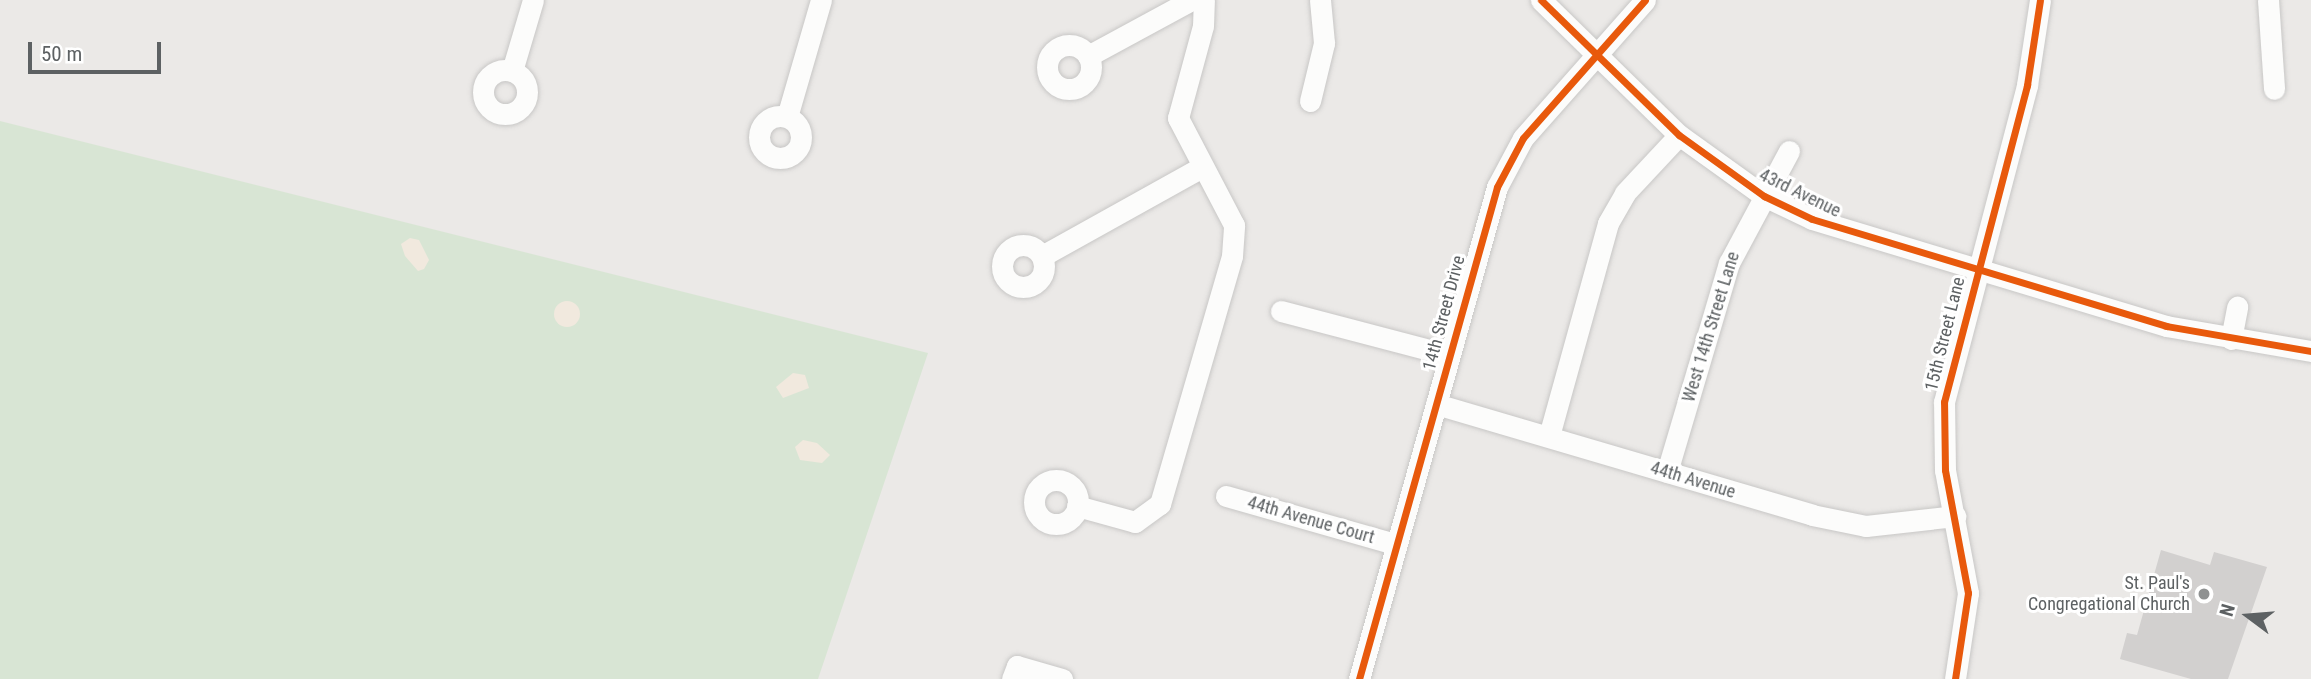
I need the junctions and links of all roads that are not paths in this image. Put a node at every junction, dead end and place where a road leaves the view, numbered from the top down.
1 (533, 0) edge
2 (821, 0) edge
3 (1191, 0) edge
4 (1204, 0) edge
5 (1320, 0) edge
6 (1541, 0) edge
7 (1646, 0) edge
8 (2040, 0) edge
9 (2268, 0) edge
10 (1596, 51) junction
11 (1087, 56) dead end
12 (512, 71) dead end
13 (2274, 89) dead end
14 (1310, 101) dead end
15 (787, 117) dead end
16 (1679, 135) junction
17 (1789, 151) dead end
18 (1202, 167) junction
19 (1764, 196) junction
20 (1042, 256) dead end
21 (1977, 272) junction
22 (2237, 307) dead end
23 (1281, 311) dead end
24 (2231, 339) junction
25 (2311, 351) edge
26 (1449, 355) junction
27 (1436, 404) junction
28 (1549, 436) junction
29 (1667, 472) junction
30 (1226, 496) dead end
31 (1077, 506) dead end
32 (1955, 516) junction
33 (1395, 544) junction
34 (1018, 673) edge
35 (1062, 679) edge
36 (1359, 679) edge
37 (1955, 679) edge

1 - 12 street
2 - 15 street
3 - 11 street
4 - 18 street
5 - 14 street
6 - 10 street, 43rd Avenue
7 - 10 street, 14th Street Drive
8 - 21 street, 15th Street Lane
9 - 13 street
10 - 16 street, 43rd Avenue
10 - 26 street, 14th Street Drive
16 - 19 street, 43rd Avenue
16 - 28 street
17 - 19 street, West 14th Street Lane
18 - 20 street
18 - 31 street
19 - 21 street, 43rd Avenue
19 - 29 street, West 14th Street Lane
21 - 24 street, 43rd Avenue
21 - 32 street, 15th Street Lane
22 - 24 street
23 - 26 street
24 - 25 street, 43rd Avenue
26 - 27 street, 14th Street Drive
27 - 28 street, 44th Avenue
27 - 33 street, 14th Street Drive
28 - 29 street, 44th Avenue
29 - 32 street, 44th Avenue
30 - 33 street, 44th Avenue Court
32 - 37 street, 15th Street Lane
33 - 36 street, 14th Street Drive
34 - 35 street

